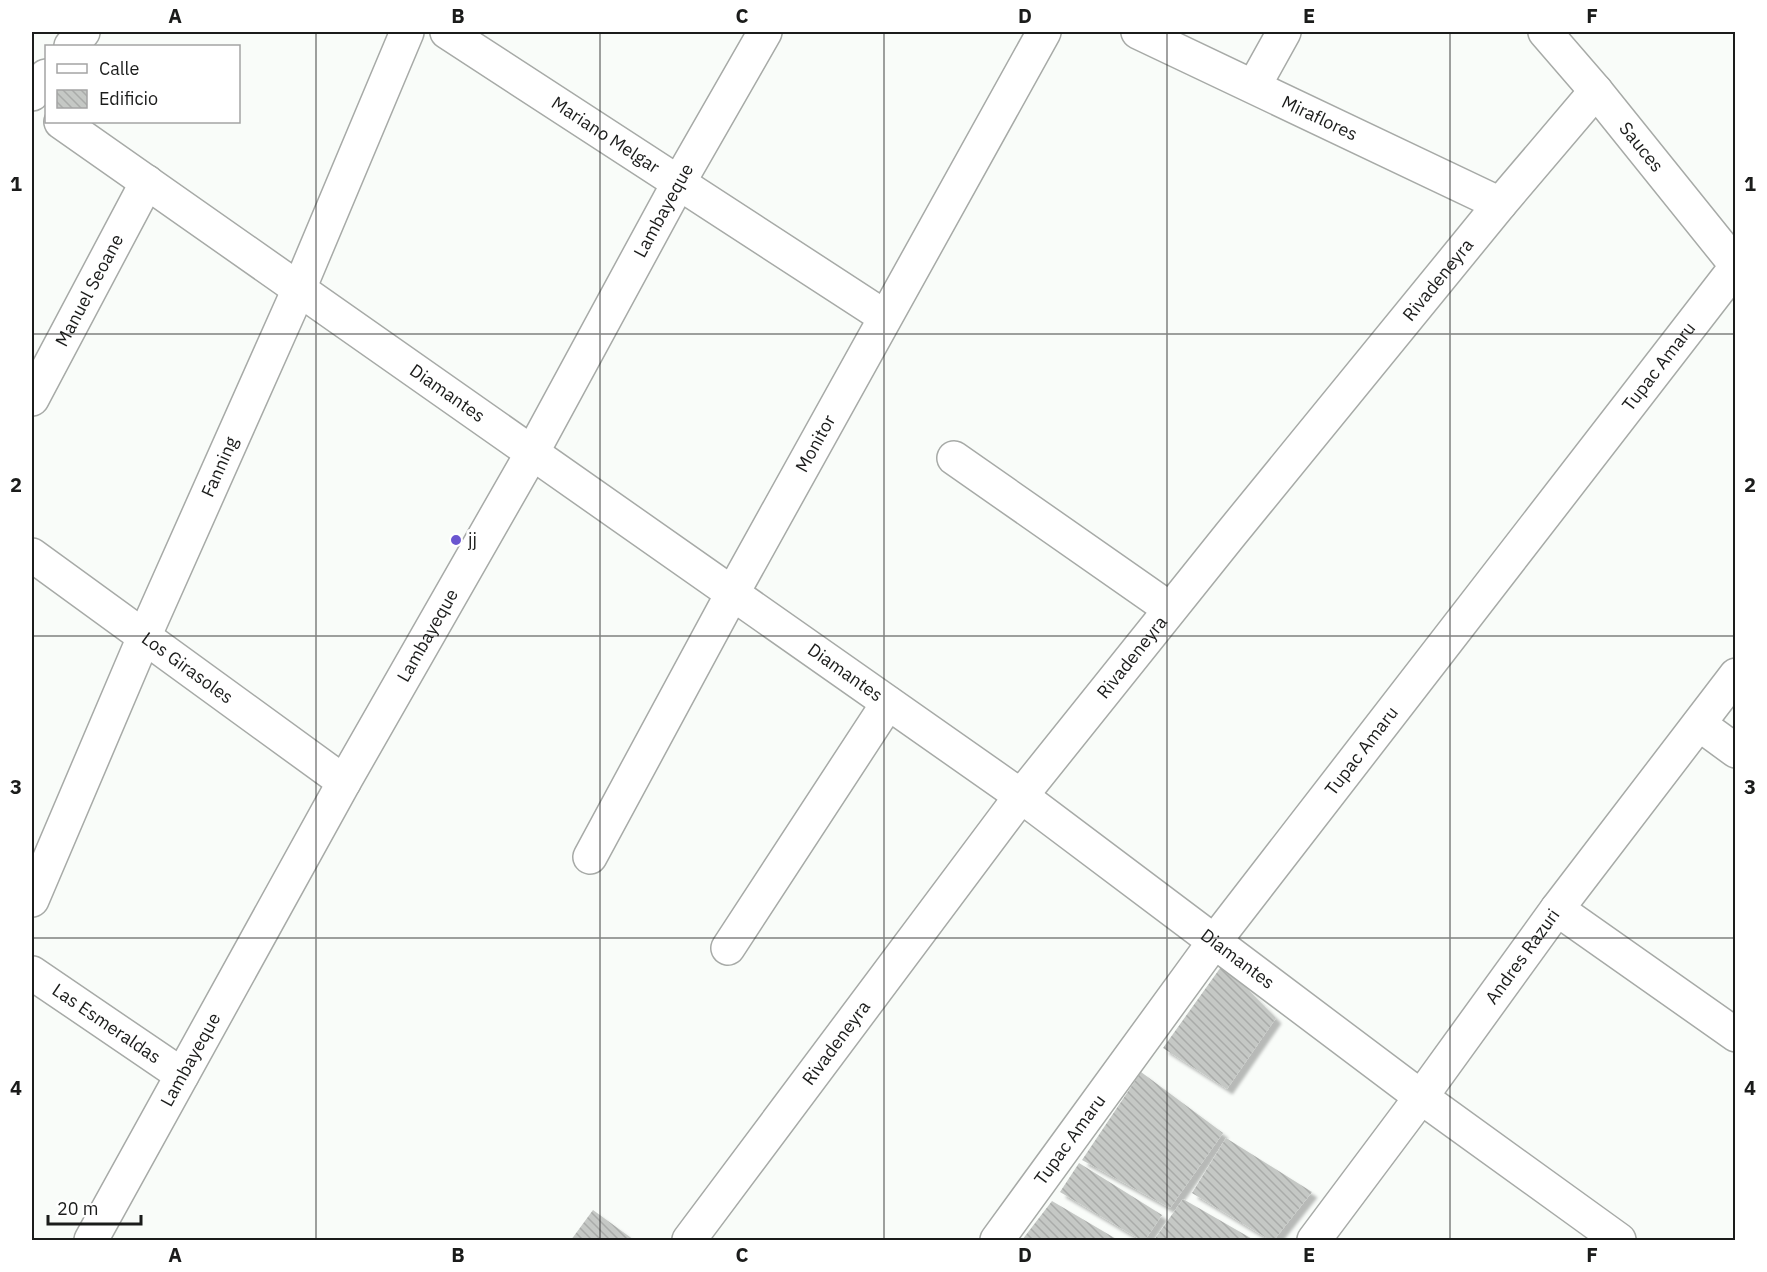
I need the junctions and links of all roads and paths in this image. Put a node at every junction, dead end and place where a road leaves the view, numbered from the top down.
1 (83, 32) edge
2 (407, 32) edge
3 (447, 32) edge
4 (765, 32) edge
5 (1044, 32) edge
6 (1138, 32) edge
7 (1284, 32) edge
8 (1545, 32) edge
9 (72, 45) edge
10 (45, 77) edge
11 (1254, 86) junction
12 (1596, 91) junction
13 (32, 94) edge
14 (32, 101) edge
15 (45, 110) edge
16 (62, 123) edge
17 (147, 182) junction
18 (679, 183) junction
19 (1500, 204) junction
20 (1736, 266) edge
21 (299, 289) junction
22 (885, 317) junction
23 (32, 399) edge
24 (532, 453) junction
25 (954, 458) dead end
26 (32, 555) edge
27 (732, 594) junction
28 (1170, 609) junction
29 (144, 637) junction
30 (1736, 675) edge
31 (888, 703) junction
32 (1699, 724) junction
33 (1736, 751) edge
34 (344, 782) junction
35 (1021, 796) junction
36 (590, 857) dead end
37 (32, 900) edge
38 (1557, 909) junction
39 (1214, 942) junction
40 (728, 948) dead end
41 (32, 973) edge
42 (1736, 1035) edge
43 (182, 1076) junction
44 (1421, 1097) junction
45 (697, 1238) edge
46 (1611, 1238) edge
47 (91, 1240) edge
48 (997, 1240) edge
49 (1314, 1240) edge

1 - 9 street
2 - 21 street, Fanning
3 - 18 street, Mariano Melgar
4 - 18 street, Lambayeque
5 - 22 street, Monitor
6 - 11 street, Miraflores
7 - 11 street
8 - 12 street, Sauces
10 - 13 street
11 - 19 street, Miraflores
12 - 19 street, Rivadeneyra
12 - 20 street, Sauces
14 - 15 street
16 - 17 street, Diamantes
17 - 21 street, Diamantes
17 - 23 street, Manuel Seoane
18 - 22 street, Mariano Melgar
18 - 24 street, Lambayeque
19 - 28 street, Rivadeneyra
20 - 39 street, Tupac Amaru
21 - 24 street, Diamantes
21 - 29 street, Fanning
22 - 27 street, Monitor
24 - 27 street, Diamantes
24 - 34 street, Lambayeque
25 - 28 street
26 - 29 street, Los Girasoles
27 - 31 street, Diamantes
27 - 36 street, Monitor
28 - 35 street, Rivadeneyra
29 - 34 street, Los Girasoles
29 - 37 street, Fanning
30 - 32 street, Andres Razuri
31 - 35 street, Diamantes
31 - 40 street
32 - 33 street
32 - 38 street, Andres Razuri
34 - 43 street, Lambayeque
35 - 39 street, Diamantes
35 - 45 street, Rivadeneyra
38 - 42 street
38 - 44 street, Andres Razuri
39 - 44 street, Diamantes
39 - 48 street, Tupac Amaru
41 - 43 street, Las Esmeraldas
43 - 47 street, Lambayeque
44 - 46 street, Diamantes
44 - 49 street, Andres Razuri

